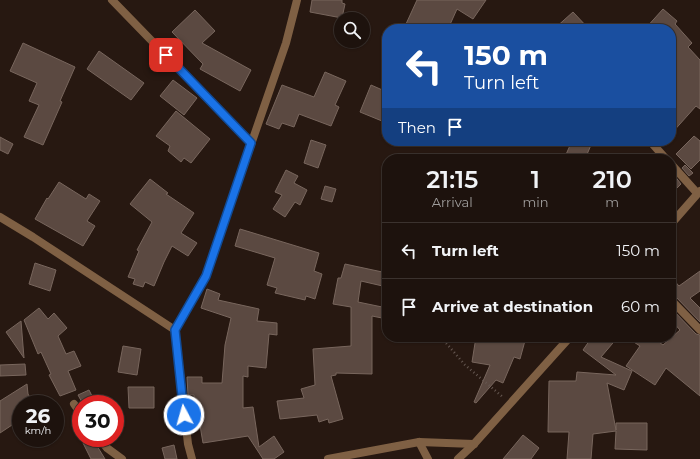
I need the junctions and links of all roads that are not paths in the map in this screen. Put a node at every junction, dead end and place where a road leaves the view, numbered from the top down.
1 (112, 0) edge
2 (297, 0) edge
3 (251, 143) junction
4 (654, 146) edge
5 (662, 154) edge
6 (676, 169) edge
7 (699, 192) edge
8 (0, 217) edge
9 (676, 218) edge
10 (676, 305) edge
11 (175, 330) junction
12 (700, 330) edge
13 (565, 342) edge
14 (419, 442) junction
15 (474, 444) junction
16 (106, 447) edge
17 (122, 459) edge
18 (192, 459) edge
19 (328, 459) edge
20 (428, 459) edge
21 (458, 459) edge

1 - 3 street
2 - 3 street
3 - 11 street
4 - 5 street
6 - 7 street
7 - 9 street
8 - 11 street
10 - 12 street
11 - 18 street
13 - 15 street
14 - 15 street
14 - 19 street
14 - 20 street
15 - 21 street
16 - 17 street

